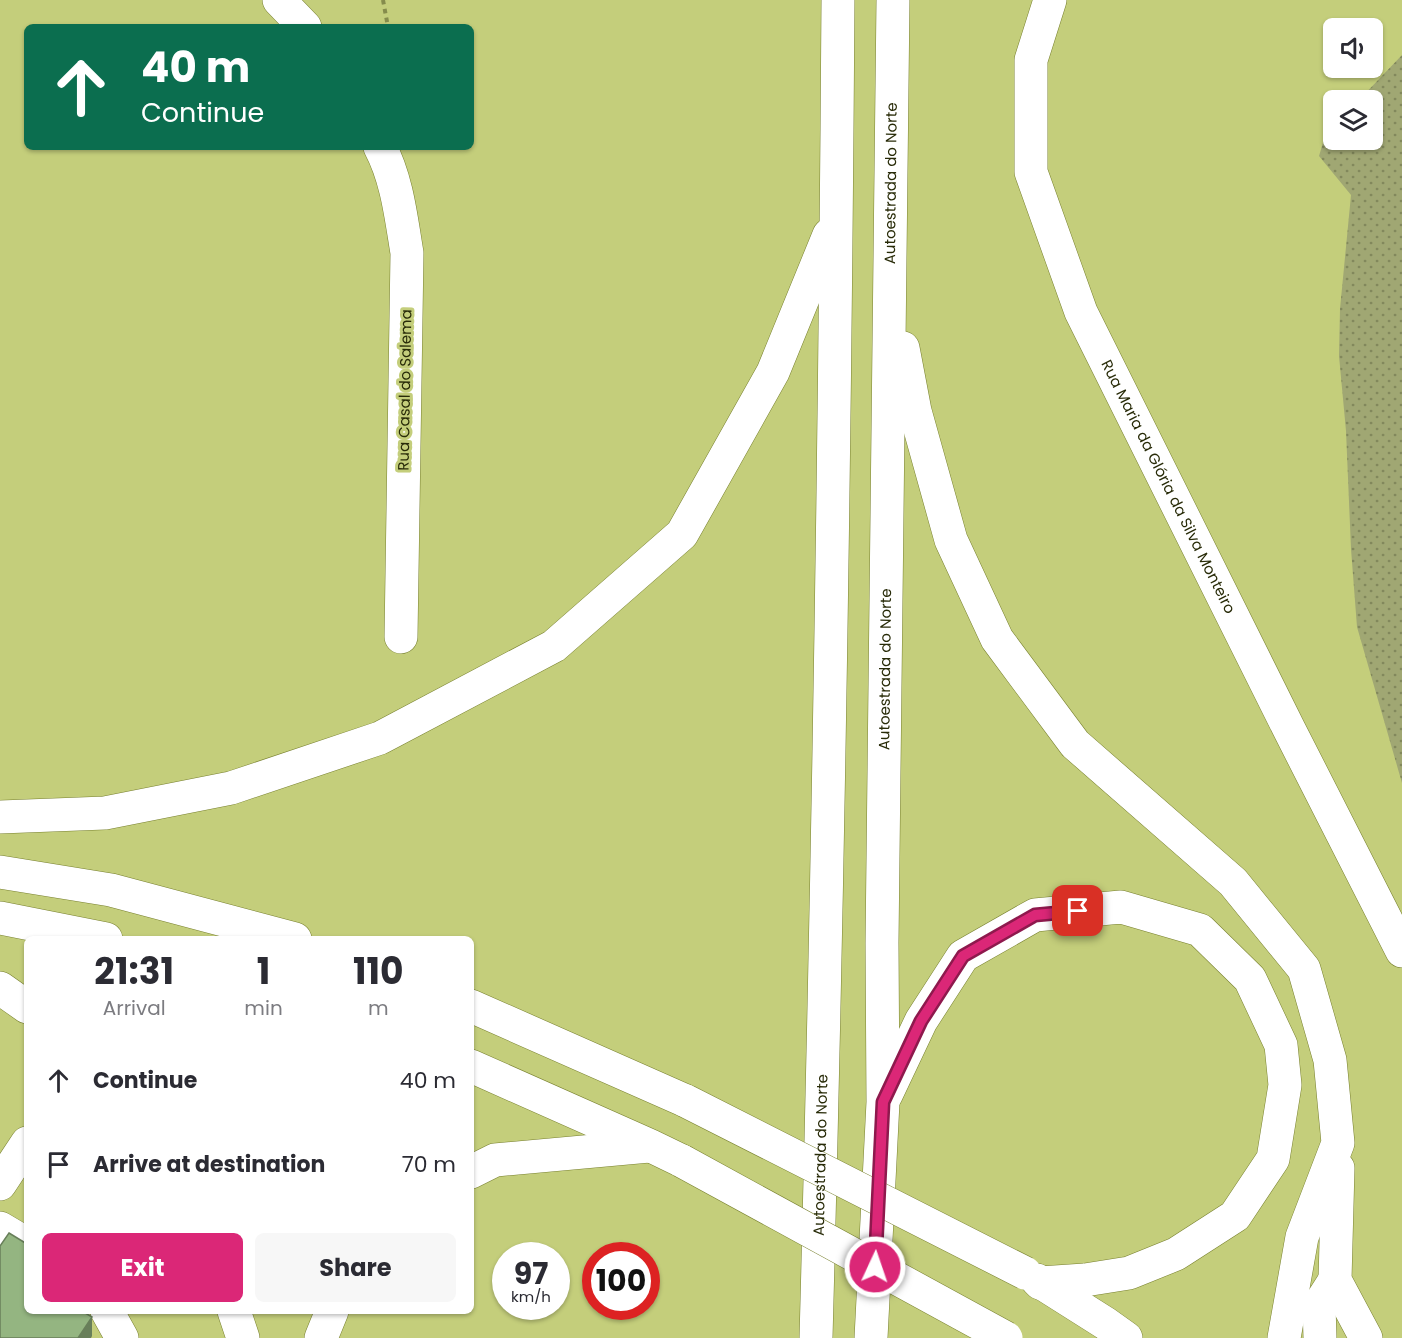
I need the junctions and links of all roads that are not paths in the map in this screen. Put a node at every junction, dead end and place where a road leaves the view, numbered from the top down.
1 (279, 0) edge
2 (838, 0) edge
3 (893, 0) edge
4 (1050, 0) edge
5 (302, 24) edge
6 (382, 150) edge
7 (836, 217) junction
8 (889, 273) junction
9 (401, 637) dead end
10 (0, 817) edge
11 (0, 872) edge
12 (0, 918) edge
13 (91, 936) edge
14 (285, 936) edge
15 (1402, 951) edge
16 (0, 988) edge
17 (24, 1005) edge
18 (474, 1007) edge
19 (474, 1067) edge
20 (883, 1102) junction
21 (1338, 1143) junction
22 (651, 1146) junction
23 (24, 1148) edge
24 (474, 1170) edge
25 (0, 1184) edge
26 (0, 1228) edge
27 (24, 1242) edge
28 (1033, 1278) junction
29 (1335, 1280) junction
30 (109, 1314) edge
31 (235, 1314) edge
32 (331, 1314) edge
33 (814, 1330) edge
34 (122, 1338) edge
35 (243, 1338) edge
36 (321, 1338) edge
37 (871, 1338) edge
38 (1006, 1338) edge
39 (1126, 1338) edge
40 (1284, 1338) edge
41 (1320, 1338) edge
42 (1366, 1338) edge

1 - 5 main road
2 - 7 main road, Autoestrada do Norte
3 - 8 main road, Autoestrada do Norte
4 - 15 main road, Rua Maria da Glória da Silva Monteiro
6 - 9 main road, Rua Casal do Salema
7 - 10 main road
7 - 33 main road, Autoestrada do Norte
8 - 20 main road, Autoestrada do Norte
8 - 21 main road
11 - 14 main road
12 - 13 main road
16 - 17 main road
18 - 28 main road, bridge
19 - 22 main road
20 - 28 main road
20 - 37 main road, Autoestrada do Norte
21 - 29 main road
21 - 40 main road
22 - 24 main road
22 - 38 main road, bridge
23 - 25 main road
26 - 27 main road
28 - 39 main road
29 - 41 main road
29 - 42 main road
30 - 34 main road
31 - 35 main road
32 - 36 main road

